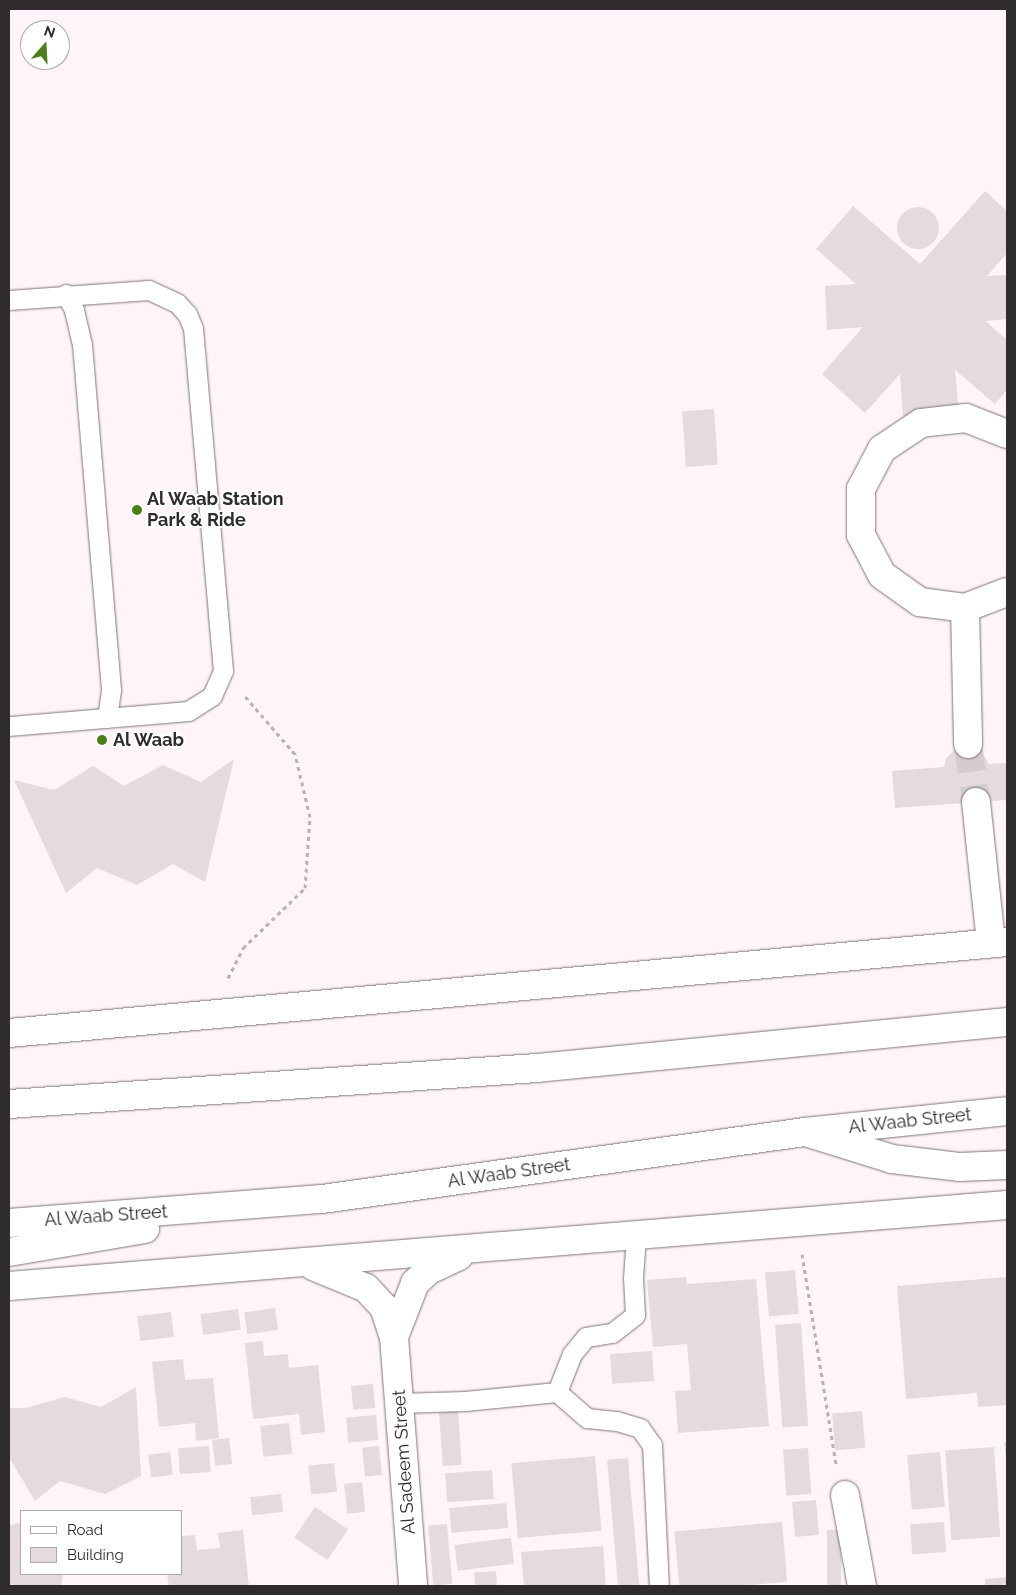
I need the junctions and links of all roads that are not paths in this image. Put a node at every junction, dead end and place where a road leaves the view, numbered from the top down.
1 (66, 294) junction
2 (9, 300) edge
3 (1007, 434) edge
4 (1007, 592) edge
5 (965, 608) junction
6 (107, 718) junction
7 (9, 726) edge
8 (968, 744) tunnel mouth
9 (976, 802) tunnel mouth
10 (999, 942) edge
11 (1005, 1021) edge
12 (9, 1033) edge
13 (9, 1104) edge
14 (1007, 1111) edge
15 (805, 1132) junction
16 (1007, 1165) edge
17 (322, 1199) junction
18 (1007, 1205) edge
19 (9, 1223) edge
20 (636, 1236) junction
21 (468, 1251) junction
22 (9, 1252) edge
23 (305, 1263) junction
24 (9, 1286) edge
25 (394, 1337) junction
26 (557, 1392) junction
27 (399, 1403) junction
28 (846, 1495) road end
29 (413, 1586) edge
30 (659, 1586) edge
31 (862, 1586) edge

1 - 2 lane
1 - 6 lane
1 - 6 lane
3 - 5 main road
4 - 5 main road
5 - 8 main road
6 - 7 lane
9 - 10 main road
10 - 12 main road
11 - 13 main road
14 - 15 main road, Al Waab Street
15 - 16 main road
15 - 17 main road, Al Waab Street
17 - 19 main road, Al Waab Street
17 - 22 main road
18 - 20 main road
20 - 21 main road
20 - 26 lane
21 - 23 main road
21 - 25 main road, Al Sadeem Street
23 - 24 main road
23 - 25 main road, Al Sadeem Street
25 - 27 main road, Al Sadeem Street
26 - 27 lane
26 - 30 lane
27 - 29 main road, Al Sadeem Street
28 - 31 main road

